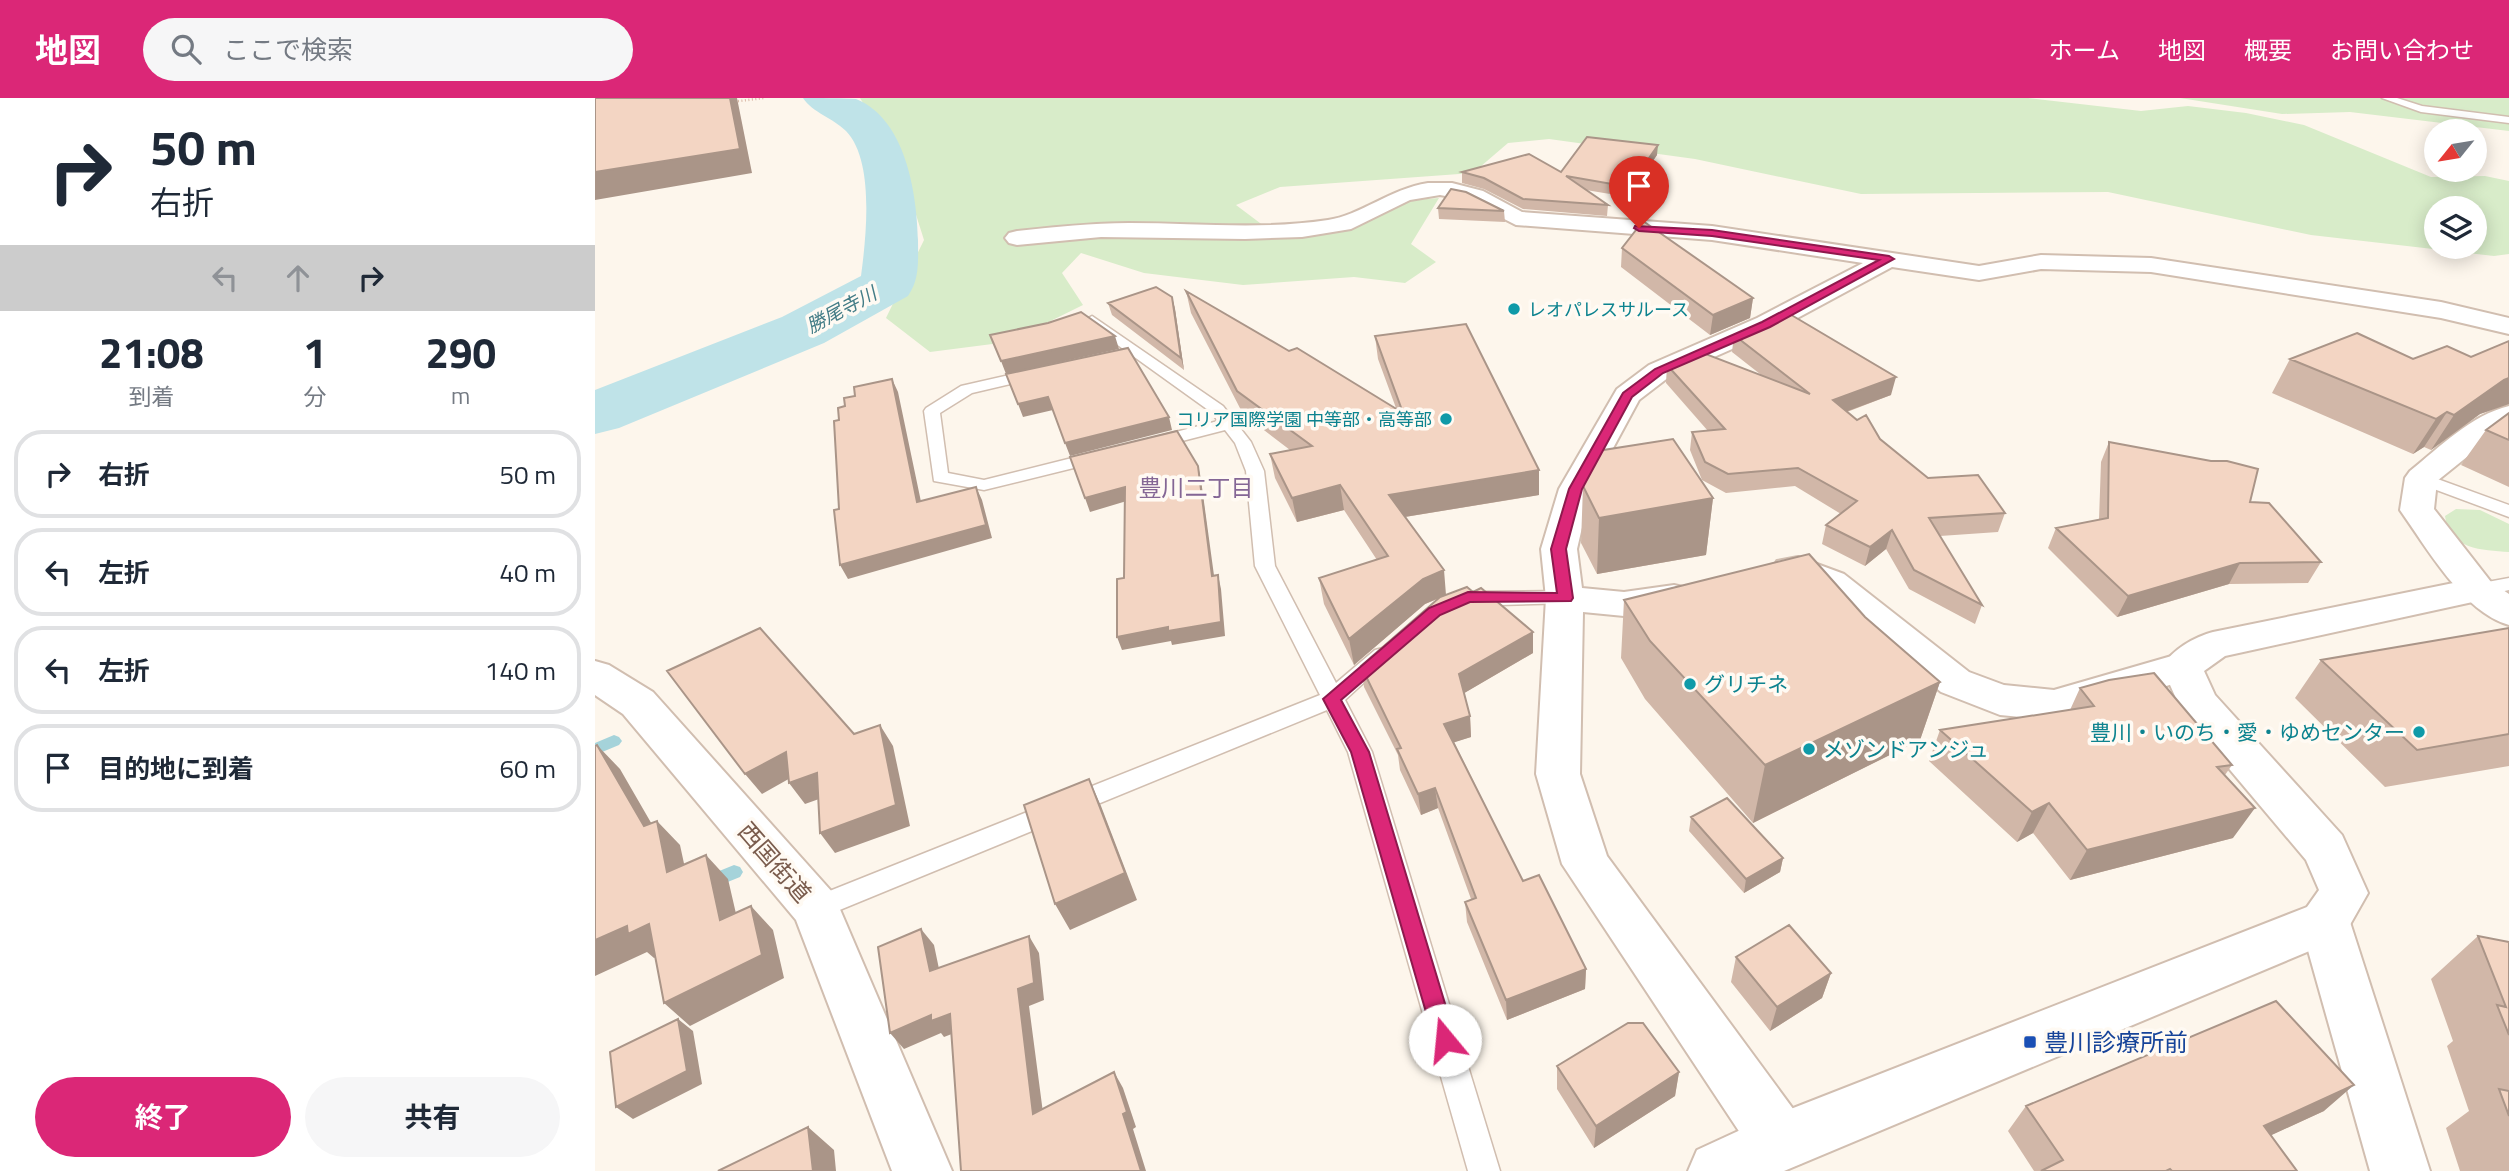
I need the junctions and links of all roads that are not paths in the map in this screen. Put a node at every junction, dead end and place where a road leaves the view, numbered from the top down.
1 (2388, 98) edge
2 (2509, 120) edge
3 (1017, 238) dead end
4 (1889, 259) junction
5 (1086, 316) edge
6 (2509, 326) edge
7 (1137, 352) junction
8 (1111, 358) edge
9 (1058, 369) edge
10 (2509, 415) edge
11 (1228, 424) junction
12 (1138, 447) edge
13 (1112, 453) edge
14 (2421, 478) junction
15 (2509, 511) edge
16 (1754, 573) edge
17 (1707, 587) edge
18 (2499, 595) edge
19 (1565, 598) junction
20 (1446, 607) edge
21 (1404, 638) edge
22 (2182, 667) junction
23 (595, 675) edge
24 (1332, 699) junction
25 (816, 908) junction
26 (2325, 922) junction
27 (1781, 1142) junction
28 (922, 1171) edge
29 (1484, 1171) edge
30 (1718, 1171) edge
31 (2400, 1171) edge

1 - 2 lane
3 - 4 street
4 - 6 street
4 - 19 street
5 - 7 lane
7 - 8 lane
7 - 11 lane
9 - 13 lane
10 - 14 street
11 - 12 lane
11 - 24 lane
14 - 15 lane
14 - 18 street
16 - 22 street
17 - 19 street
18 - 22 street
19 - 20 lane
19 - 27 street
21 - 24 lane
22 - 26 street
23 - 25 street, 西国街道
24 - 25 lane
24 - 29 lane
25 - 28 street, 西国街道
26 - 27 street
26 - 31 street
27 - 30 street

